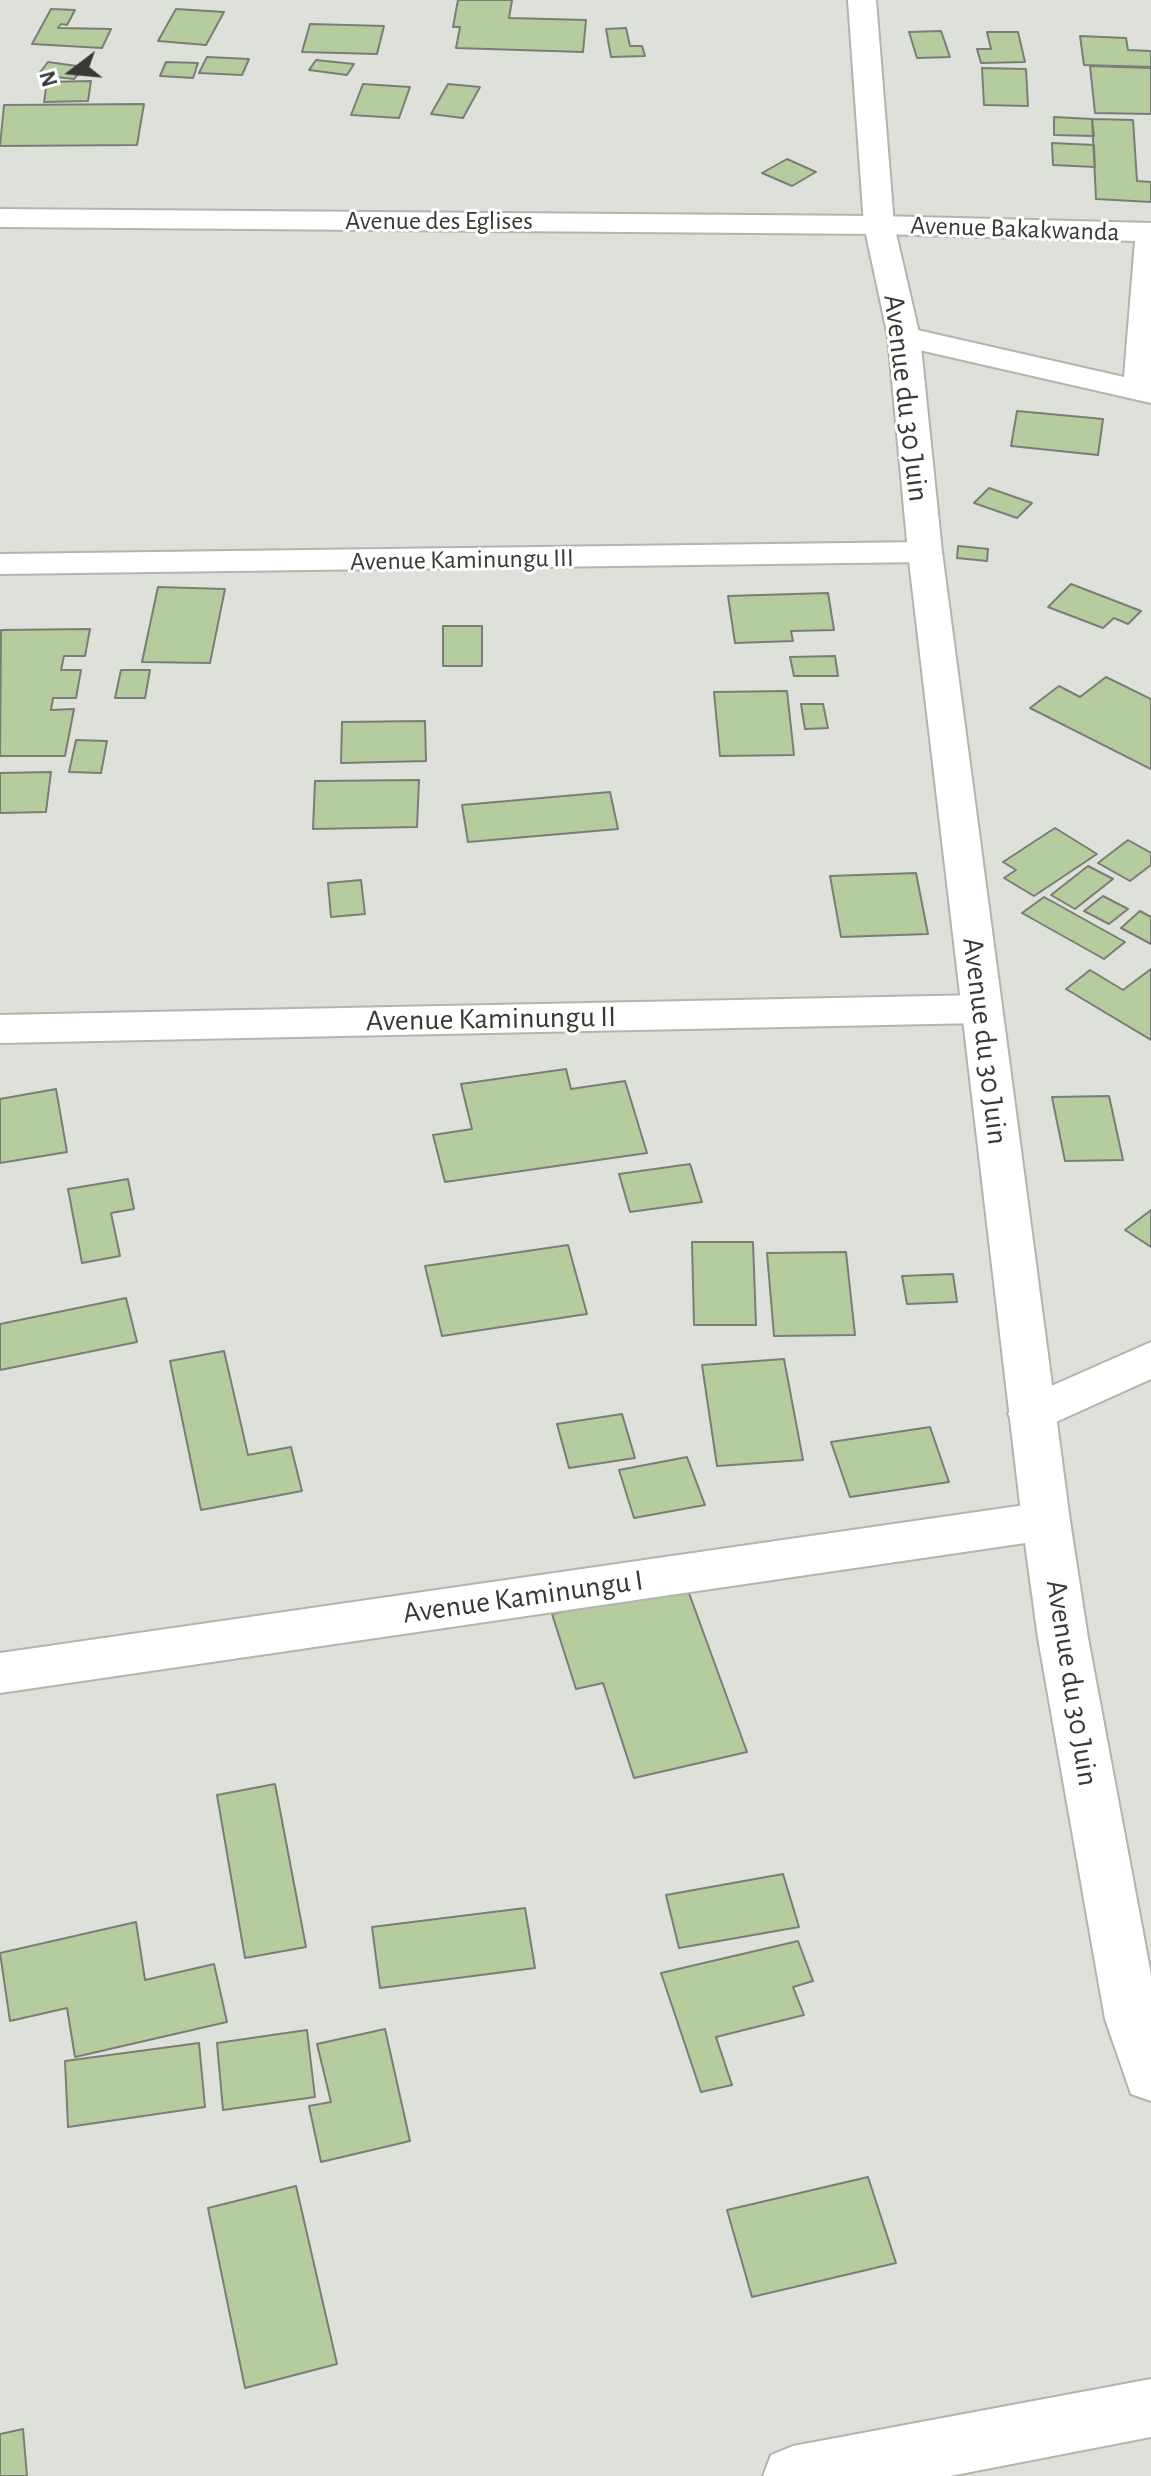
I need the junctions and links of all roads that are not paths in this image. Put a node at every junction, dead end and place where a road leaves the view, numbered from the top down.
1 (862, 0) edge
2 (0, 218) edge
3 (879, 225) junction
4 (1151, 232) edge
5 (904, 337) junction
6 (1145, 392) edge
7 (925, 552) junction
8 (0, 564) edge
9 (981, 1009) junction
10 (0, 1029) edge
11 (1151, 1359) edge
12 (1031, 1414) junction
13 (1046, 1521) junction
14 (0, 1673) edge
15 (1151, 2076) edge
16 (1151, 2408) edge
17 (793, 2476) edge

1 - 3 street, Avenue du 30 Juin
2 - 3 street, Avenue des Eglises
3 - 4 street, Avenue Bakakwanda
3 - 5 street, Avenue du 30 Juin
4 - 6 street
5 - 6 street
5 - 7 street, Avenue du 30 Juin
7 - 8 street, Avenue Kaminungu III
7 - 9 street, Avenue du 30 Juin
9 - 10 street, Avenue Kaminungu II
9 - 12 street, Avenue du 30 Juin
11 - 12 street
12 - 13 street, Avenue du 30 Juin
13 - 14 street, Avenue Kaminungu I
13 - 15 street, Avenue du 30 Juin
16 - 17 street

